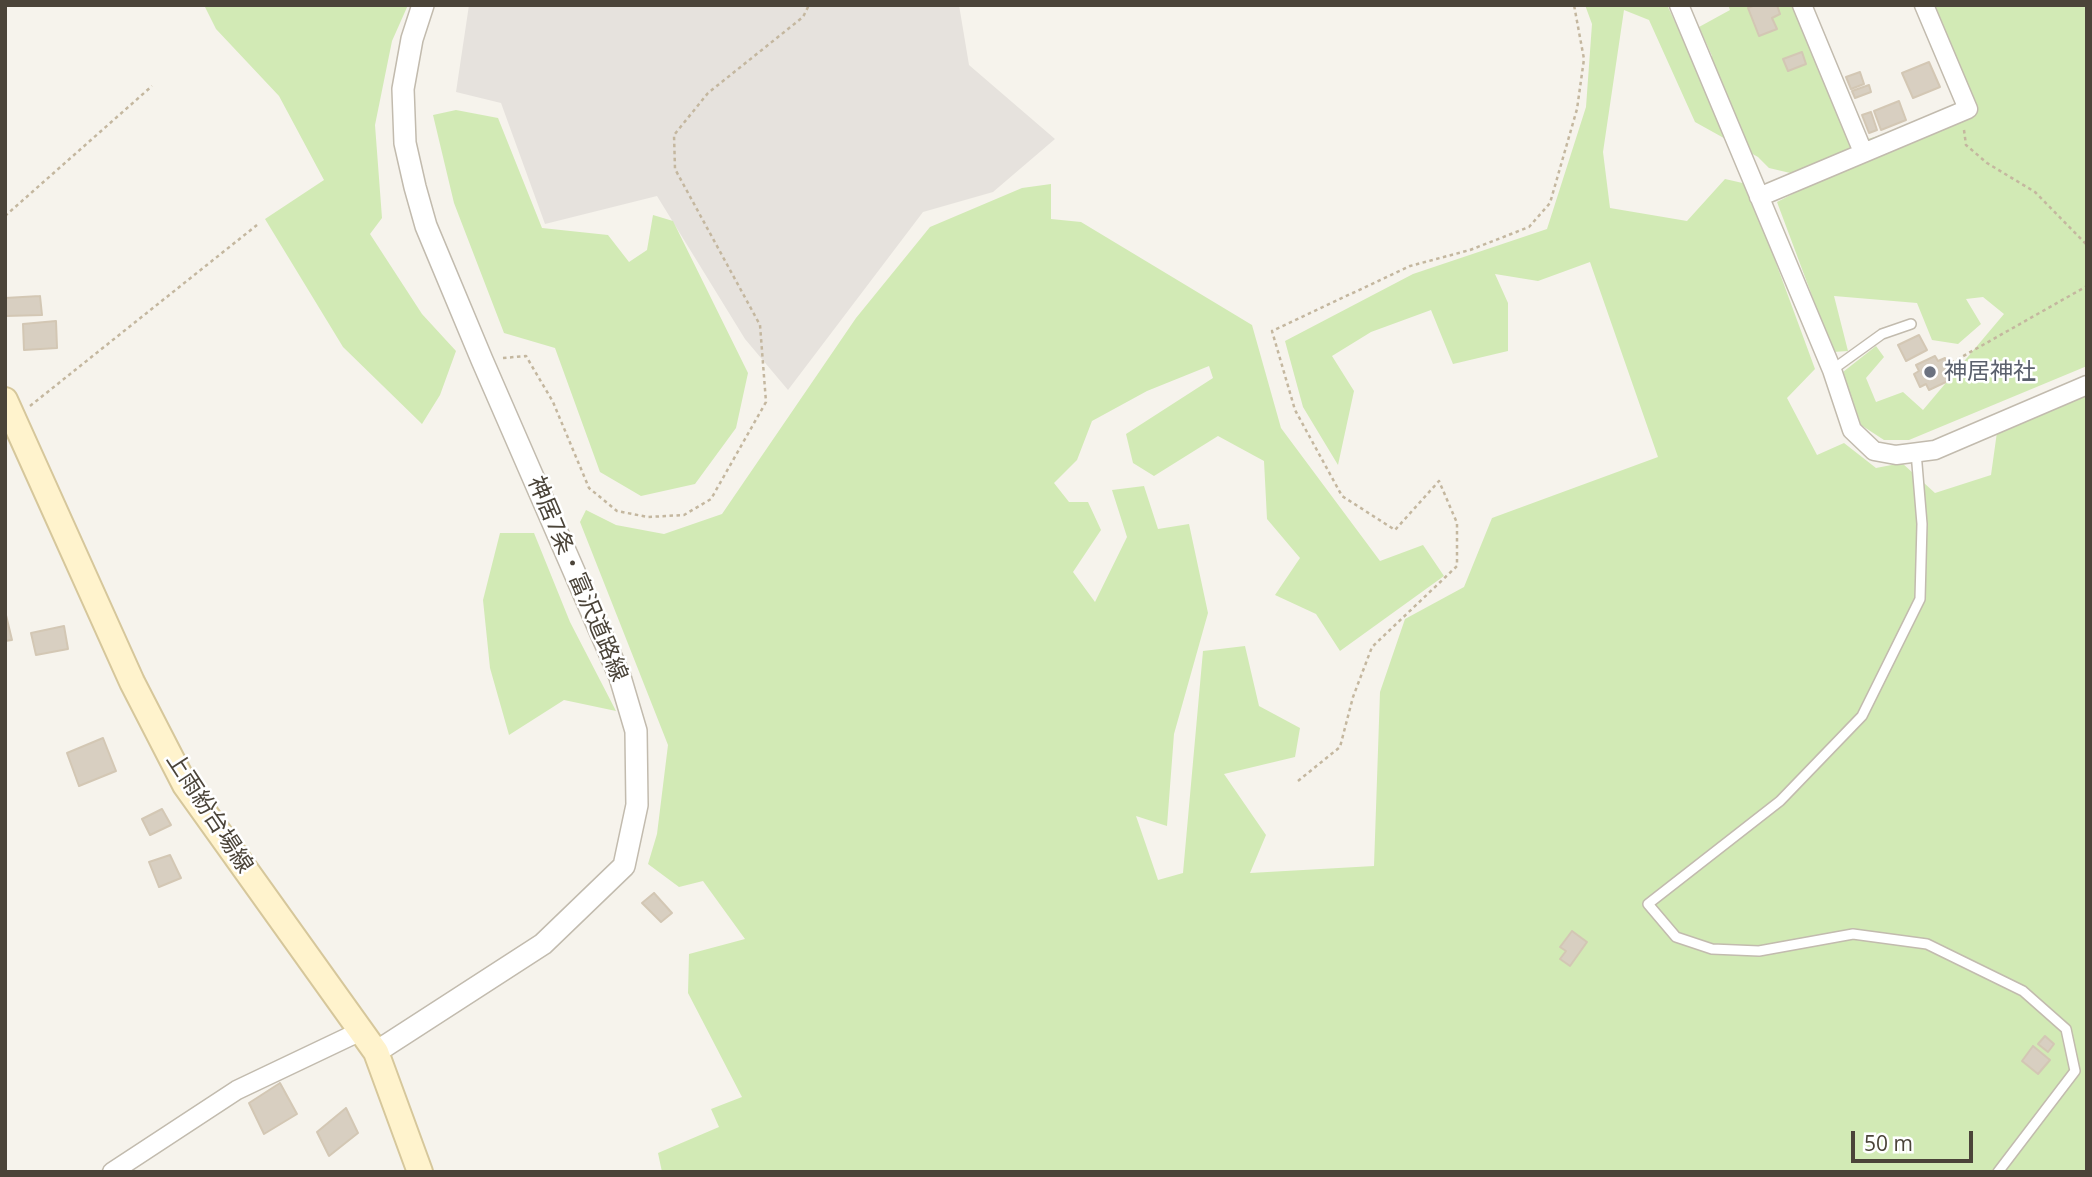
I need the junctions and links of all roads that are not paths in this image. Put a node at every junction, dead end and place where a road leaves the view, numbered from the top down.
1 (423, 5) edge
2 (1679, 5) edge
3 (1802, 5) edge
4 (1924, 5) edge
5 (1863, 152) junction
6 (1759, 197) junction
7 (1911, 324) dead end
8 (1832, 370) junction
9 (2087, 385) edge
10 (8, 415) edge
11 (1916, 452) junction
12 (361, 1031) junction
13 (376, 1052) junction
14 (111, 1172) edge
15 (420, 1172) edge
16 (1998, 1172) edge

1 - 13 street, 神居7条・富沢道路線
2 - 6 street
3 - 5 street
4 - 5 street
5 - 6 street
6 - 8 street
7 - 8 lane
8 - 11 street
9 - 11 street
10 - 12 main road, 上雨紛台場線
11 - 16 lane
12 - 13 main road, 上雨紛台場線
12 - 14 street
13 - 15 main road, 上雨紛台場線

